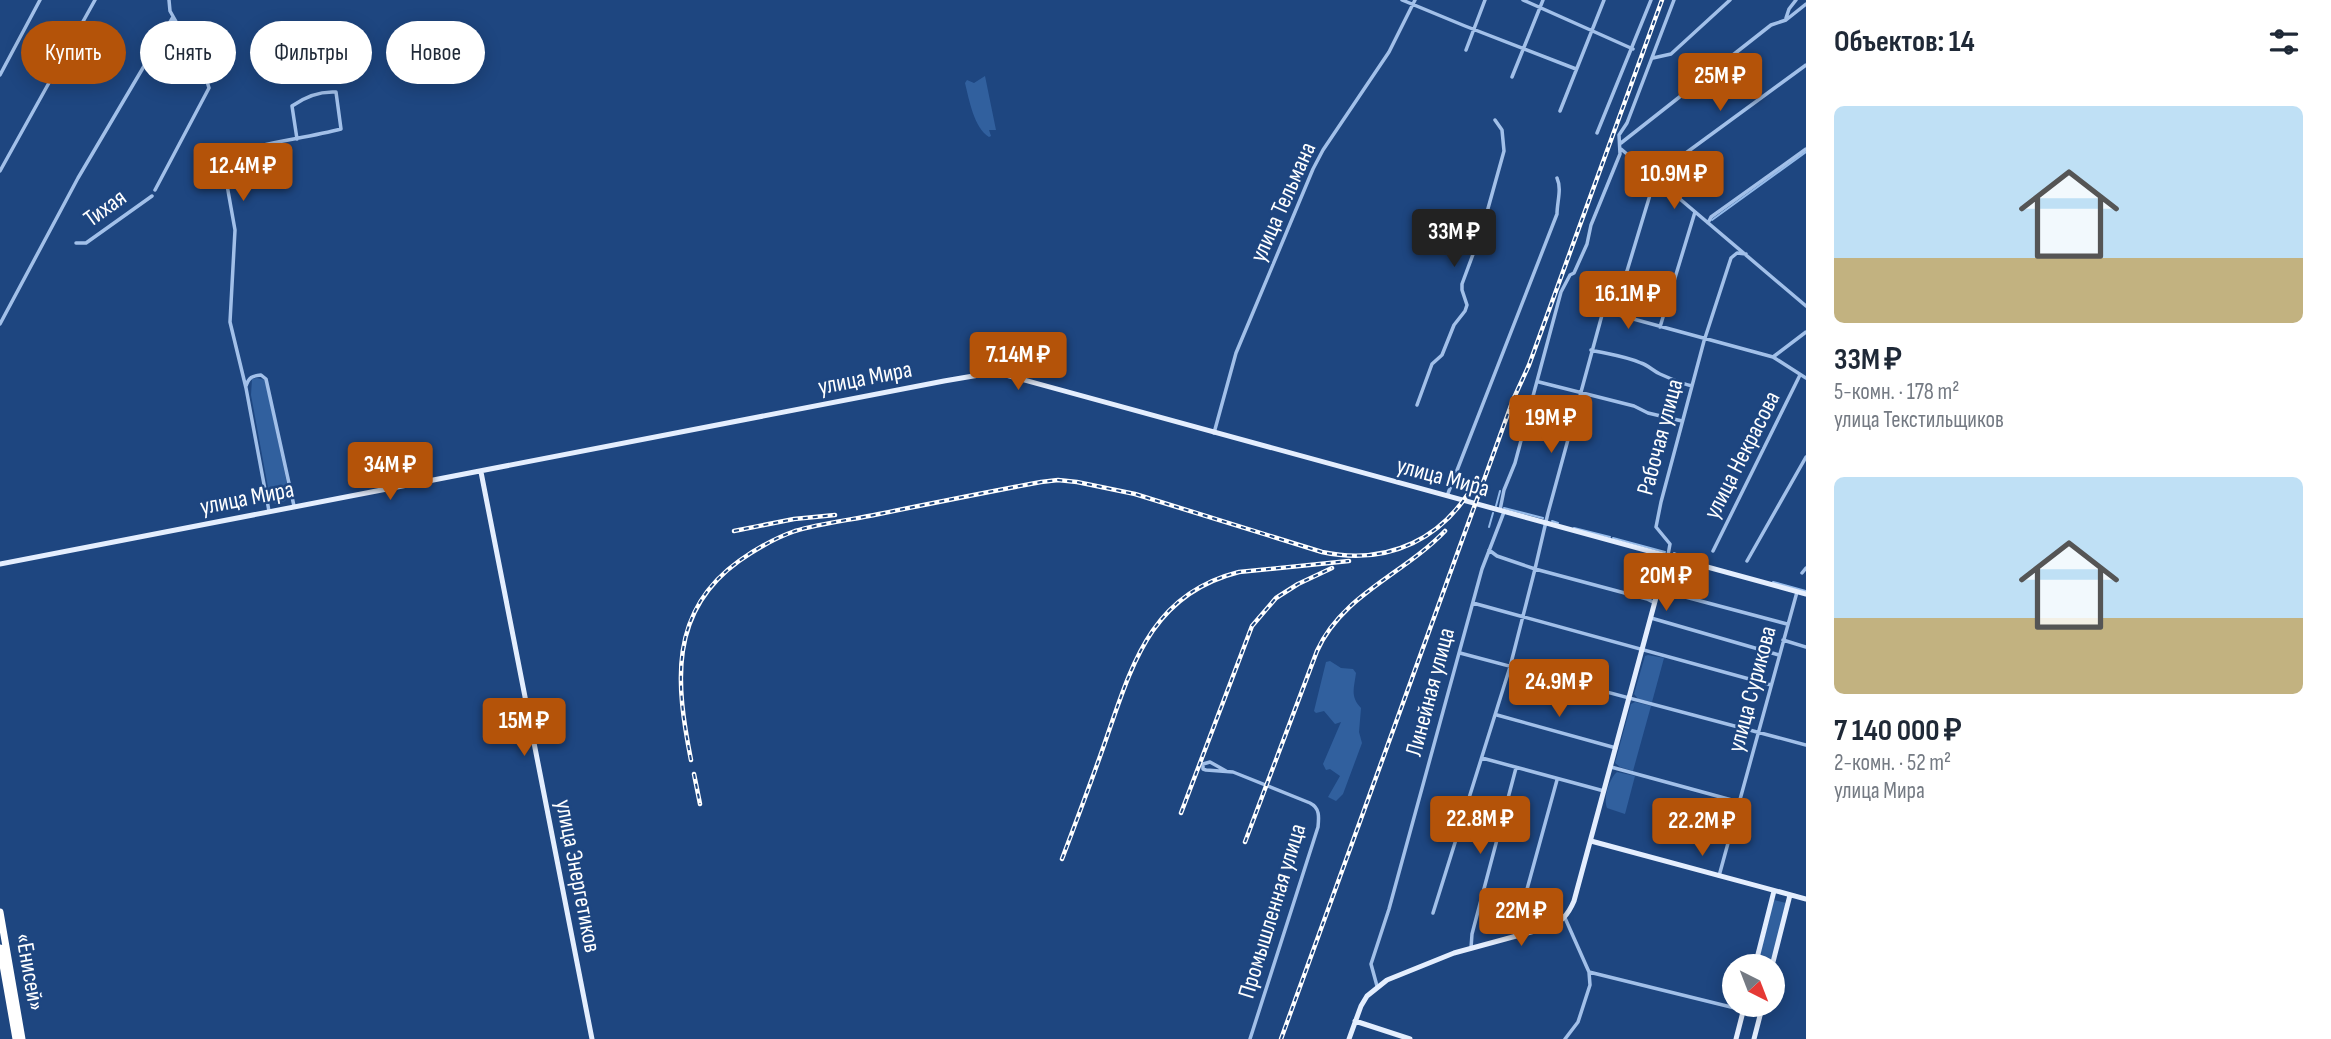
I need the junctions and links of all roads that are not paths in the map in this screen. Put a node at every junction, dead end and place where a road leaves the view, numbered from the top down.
1 (40, 0) edge
2 (95, 0) edge
3 (169, 0) edge
4 (1402, 0) edge
5 (1485, 0) edge
6 (1523, 0) edge
7 (1543, 0) edge
8 (1605, 0) edge
9 (1651, 0) edge
10 (1674, 0) edge
11 (1730, 0) edge
12 (1796, 0) edge
13 (1414, 2) edge
14 (1806, 5) edge
15 (1540, 7) junction
16 (173, 17) junction
17 (1786, 20) junction
18 (1474, 29) junction
19 (1592, 32) junction
20 (1525, 48) junction
21 (1633, 49) junction
22 (1466, 50) dead end
23 (1653, 58) junction
24 (1806, 65) edge
25 (1576, 69) junction
26 (0, 75) edge
27 (1512, 77) dead end
28 (1560, 111) dead end
29 (1495, 120) dead end
30 (1597, 133) dead end
31 (297, 139) junction
32 (1620, 146) junction
33 (1806, 149) edge
34 (0, 171) edge
35 (1557, 178) dead end
36 (1657, 181) junction
37 (155, 190) dead end
38 (152, 196) dead end
39 (1695, 212) junction
40 (1708, 224) junction
41 (76, 243) dead end
42 (1746, 254) junction
43 (1806, 306) edge
44 (1603, 311) junction
45 (0, 324) edge
46 (1660, 327) junction
47 (1806, 332) edge
48 (1706, 340) junction
49 (1591, 350) junction
50 (1784, 350) junction
51 (1773, 357) junction
52 (1785, 363) junction
53 (1800, 374) junction
54 (1806, 378) edge
55 (1538, 382) junction
56 (1692, 386) junction
57 (246, 388) junction
58 (1580, 392) junction
59 (1417, 405) dead end
60 (1682, 421) junction
61 (1214, 433) junction
62 (1806, 457) edge
63 (481, 472) junction
64 (1447, 496) junction
65 (294, 506) junction
66 (269, 511) junction
67 (1502, 511) junction
68 (1546, 523) junction
69 (1489, 550) junction
70 (1713, 551) dead end
71 (1667, 557) junction
72 (1748, 561) dead end
73 (0, 564) edge
74 (1806, 568) edge
75 (1535, 569) junction
76 (1802, 573) dead end
77 (1659, 590) junction
78 (1797, 592) junction
79 (1806, 594) edge
80 (1473, 603) junction
81 (1655, 603) junction
82 (1522, 617) junction
83 (1651, 618) junction
84 (1787, 624) junction
85 (1783, 640) junction
86 (1806, 647) edge
87 (1643, 650) junction
88 (1460, 652) junction
89 (1779, 655) junction
90 (1510, 667) junction
91 (1771, 685) junction
92 (1630, 698) junction
93 (1496, 714) junction
94 (1758, 732) junction
95 (1806, 746) edge
96 (1616, 748) junction
97 (1482, 758) junction
98 (1611, 767) junction
99 (1516, 768) junction
100 (1226, 771) junction
101 (1557, 780) junction
102 (1604, 791) junction
103 (1740, 802) junction
104 (1591, 841) junction
105 (1719, 876) junction
106 (1774, 891) junction
107 (1790, 895) junction
108 (1806, 900) edge
109 (0, 912) edge
110 (1433, 913) dead end
111 (1565, 918) junction
112 (1516, 936) junction
113 (0, 948) edge
114 (1471, 948) junction
115 (1758, 954) edge
116 (1775, 954) edge
117 (1589, 972) junction
118 (1377, 986) junction
119 (1722, 1002) edge
120 (1742, 1017) edge
121 (1760, 1017) edge
122 (1355, 1021) junction
123 (16, 1039) edge
124 (22, 1039) edge
125 (592, 1039) edge
126 (1251, 1039) edge
127 (1349, 1039) edge
128 (1410, 1039) edge
129 (1565, 1039) edge
130 (1736, 1039) edge
131 (1754, 1039) edge

1 - 26 street
2 - 34 street
3 - 16 street
4 - 13 street
5 - 18 street
6 - 15 street
7 - 15 street
8 - 19 street
9 - 21 street
10 - 23 street, Линейная улица
11 - 23 street
12 - 17 street
13 - 18 street
13 - 61 street, улица Тельмана
14 - 17 street
15 - 19 street
15 - 20 street
16 - 37 street
16 - 45 street
17 - 32 street
18 - 20 street
18 - 22 street
19 - 21 street
19 - 25 street
20 - 25 street
20 - 27 street
21 - 30 street
23 - 32 street, Линейная улица
24 - 36 street
25 - 28 street
29 - 59 street
31 - 31 street
31 - 57 street
32 - 36 street
32 - 55 street, Линейная улица
33 - 40 street
35 - 64 street
36 - 39 street
36 - 44 street
38 - 41 street, Тихая
39 - 40 street
39 - 46 street
40 - 42 street
42 - 43 street
42 - 48 street, Рабочая улица
44 - 46 street
44 - 49 street
46 - 48 street
47 - 50 street
48 - 51 street
48 - 56 street, Рабочая улица
49 - 56 street
49 - 58 street
50 - 51 street
50 - 52 street
51 - 52 street
52 - 53 street
53 - 54 street
53 - 70 street, улица Некрасова
55 - 58 street
55 - 67 street, Линейная улица
56 - 60 street, Рабочая улица
57 - 65 street
57 - 66 street
58 - 60 street
58 - 68 street
60 - 71 street, Рабочая улица
61 - 63 main road, улица Мира
61 - 64 main road, улица Мира
62 - 72 street
63 - 65 main road, улица Мира
63 - 125 main road, улица Энергетиков
64 - 67 main road, улица Мира
65 - 66 main road, улица Мира
66 - 73 main road, улица Мира
67 - 68 main road, улица Мира
67 - 69 street, Линейная улица
68 - 71 main road, улица Мира
68 - 75 street
69 - 75 street
69 - 80 street, Линейная улица
71 - 77 main road
71 - 78 main road, улица Мира
74 - 76 street
75 - 81 street
75 - 82 street
77 - 81 main road
77 - 84 street
78 - 79 main road, улица Мира
78 - 84 street, улица Сурикова
80 - 82 street
80 - 88 street, Линейная улица
81 - 83 main road
82 - 87 street
82 - 90 street
83 - 87 main road
83 - 89 street
84 - 85 street, улица Сурикова
85 - 86 street
85 - 89 street, улица Сурикова
87 - 91 street
87 - 92 main road
88 - 90 street
88 - 118 street, Линейная улица
89 - 91 street, улица Сурикова
90 - 92 street
90 - 93 street
91 - 94 street, улица Сурикова
92 - 94 street
92 - 96 main road
93 - 96 street
93 - 97 street
94 - 95 street
94 - 103 street, улица Сурикова
96 - 98 main road
97 - 99 street
97 - 110 street
98 - 102 main road
98 - 103 street
99 - 101 street
99 - 114 street
100 - 100 street, Промышленная улица
100 - 126 street, Промышленная улица
101 - 102 street
101 - 112 street
102 - 104 main road
103 - 105 street, улица Сурикова
104 - 105 main road
104 - 111 main road
105 - 106 main road
106 - 107 main road
106 - 115 main road
107 - 108 main road
107 - 116 main road
109 - 124 highway, «Енисей»
111 - 112 main road
111 - 117 street
112 - 114 main road
113 - 123 highway, «Енисей»
114 - 118 main road
117 - 119 street
117 - 129 street
118 - 122 main road
120 - 130 main road
121 - 131 main road
122 - 127 main road
122 - 128 main road

